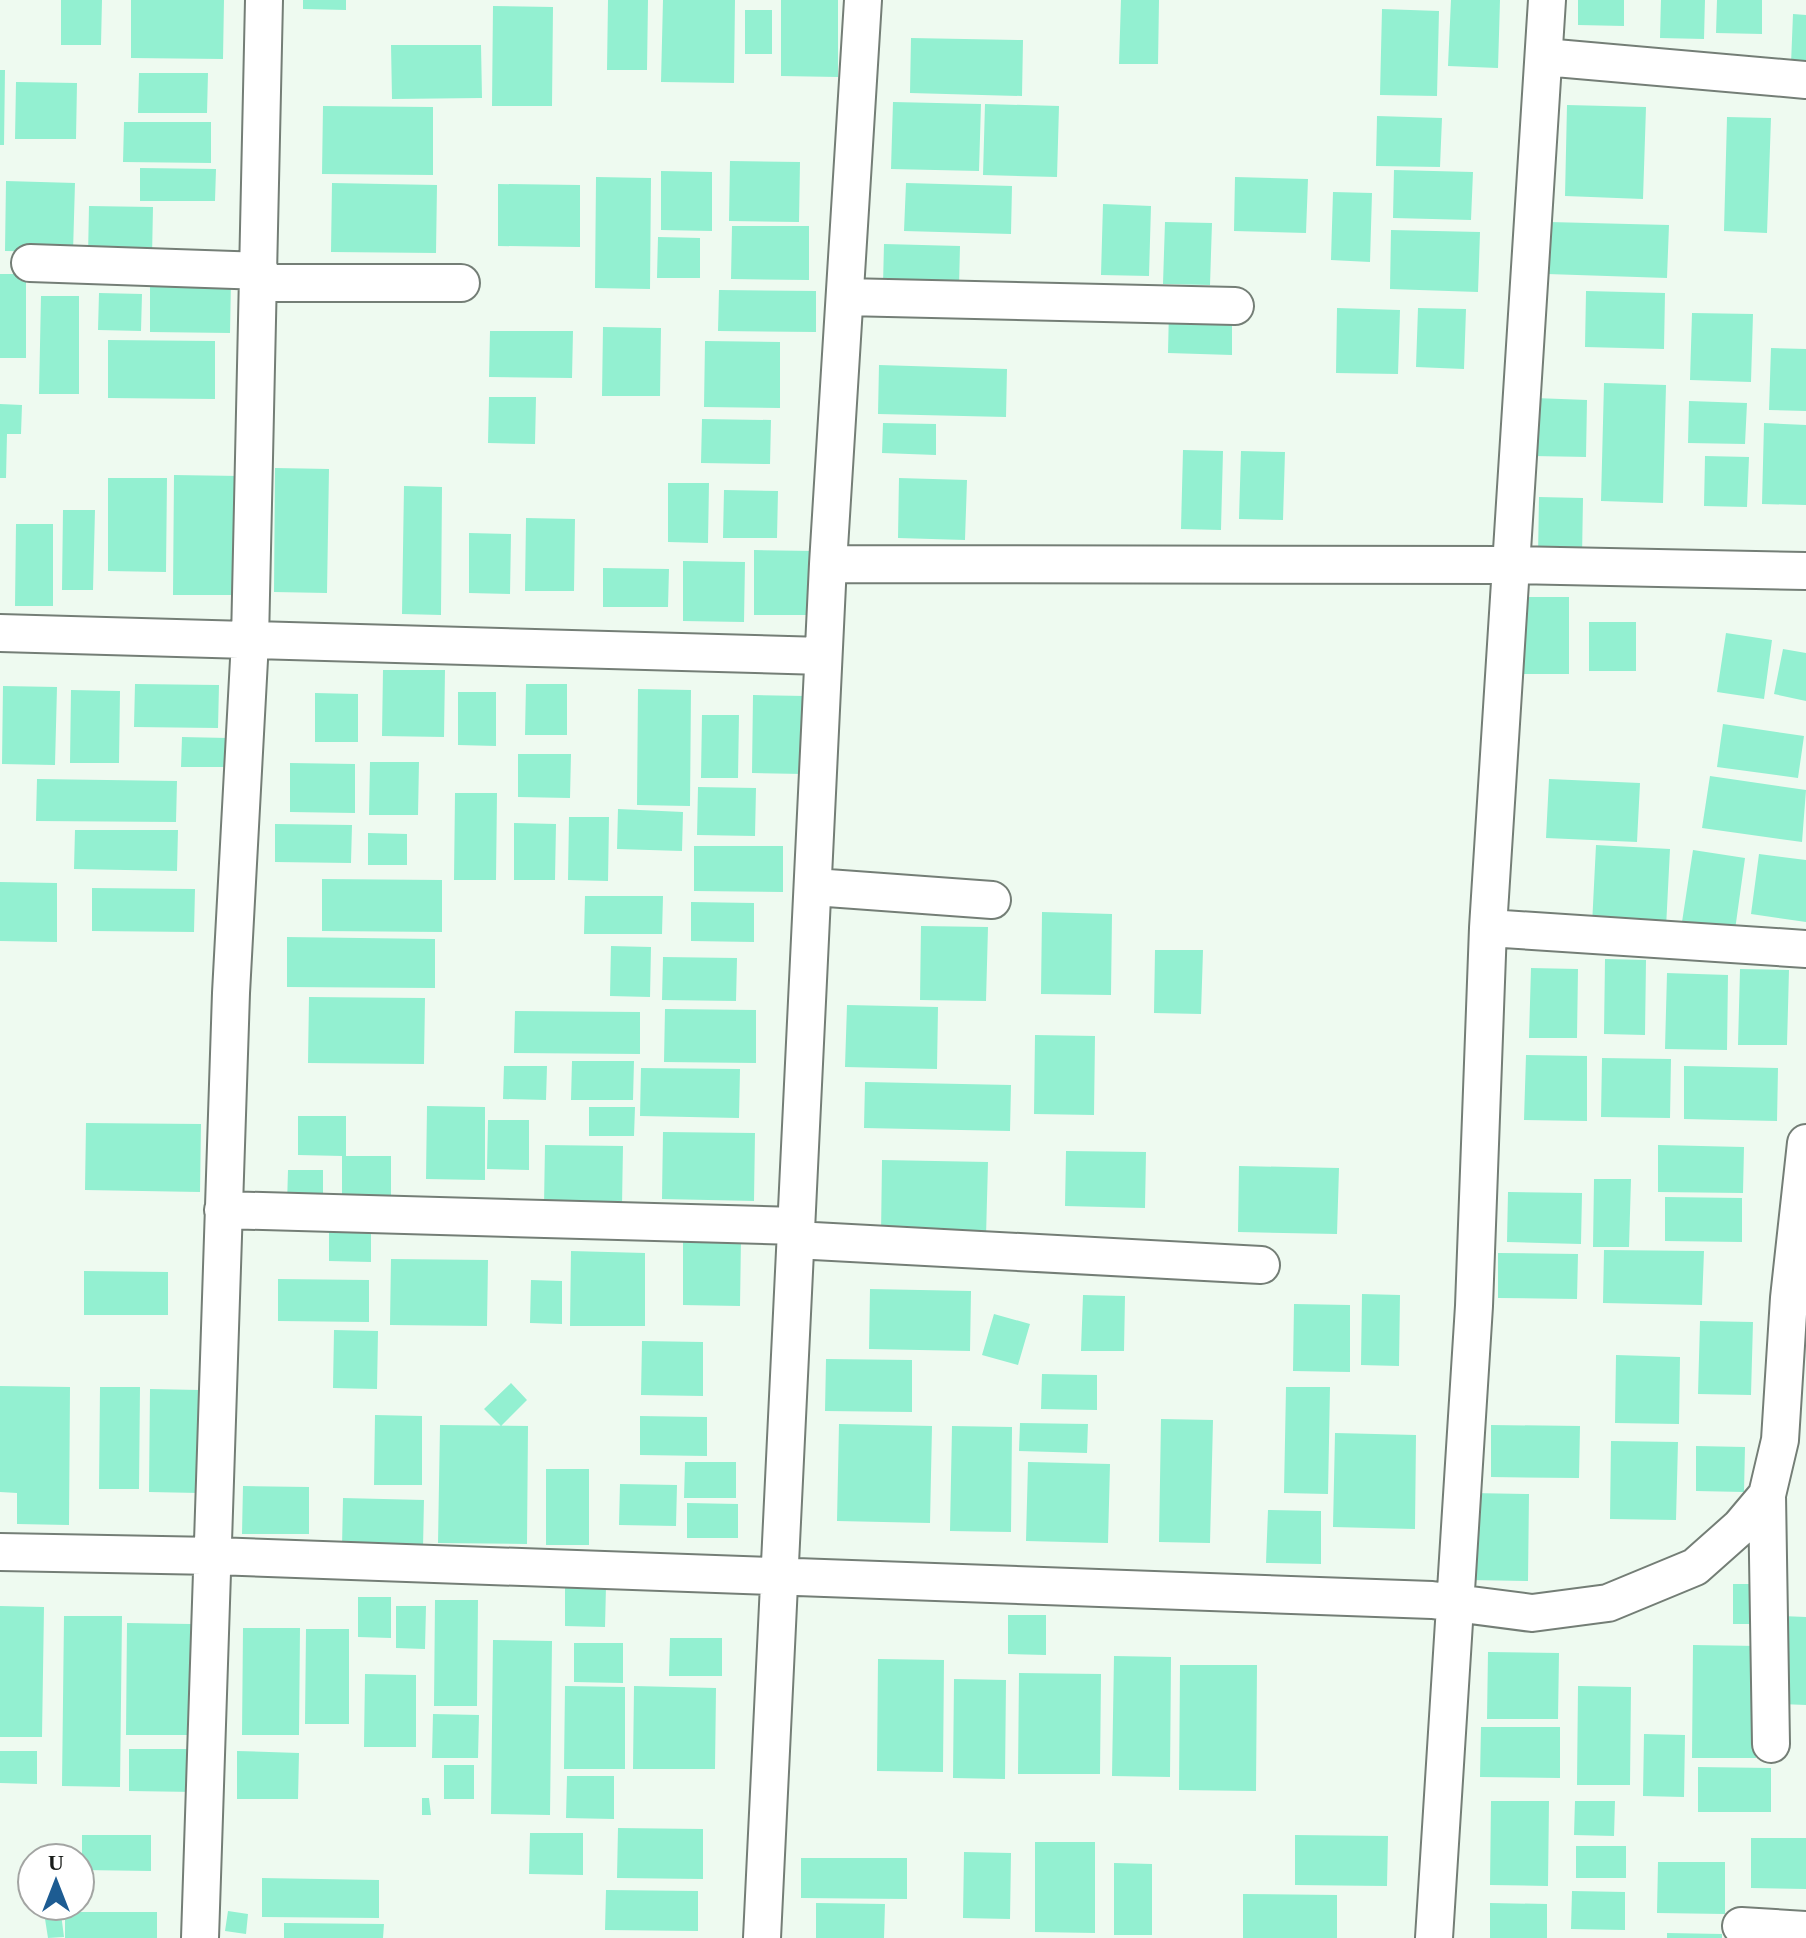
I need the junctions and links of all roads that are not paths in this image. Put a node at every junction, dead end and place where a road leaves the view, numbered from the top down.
1 (264, 0) edge
2 (863, 0) edge
3 (1547, 0) edge
4 (1544, 57) junction
5 (1806, 80) edge
6 (30, 263) dead end
7 (260, 277) junction
8 (461, 283) dead end
9 (845, 297) junction
10 (1235, 306) dead end
11 (828, 564) junction
12 (1514, 565) junction
13 (1806, 571) edge
14 (0, 633) edge
15 (250, 641) junction
16 (823, 656) junction
17 (814, 887) junction
18 (992, 900) dead end
19 (1488, 928) junction
20 (1806, 949) edge
21 (1806, 1143) edge
22 (223, 1210) junction
23 (795, 1233) junction
24 (1261, 1265) dead end
25 (1793, 1441) edge
26 (1767, 1495) junction
27 (0, 1552) edge
28 (215, 1556) junction
29 (779, 1575) junction
30 (1455, 1602) junction
31 (1771, 1744) dead end
32 (1741, 1926) dead end
33 (1806, 1930) edge
34 (200, 1938) edge
35 (762, 1938) edge
36 (1434, 1938) edge

1 - 7 street
2 - 9 street
3 - 4 street
4 - 5 street
4 - 12 street
6 - 7 street
7 - 8 street
7 - 15 street
9 - 10 street
9 - 11 street
11 - 12 street
11 - 16 street
12 - 13 street
12 - 19 street
14 - 15 street
15 - 16 street
15 - 22 street
16 - 17 street
17 - 18 street
17 - 23 street
19 - 20 street
19 - 30 street
21 - 25 street
22 - 23 street
22 - 28 street
23 - 24 street
23 - 29 street
25 - 26 street
26 - 30 street
26 - 31 street
27 - 28 street
28 - 29 street
28 - 34 street
29 - 30 street
29 - 35 street
30 - 36 street
32 - 33 street

